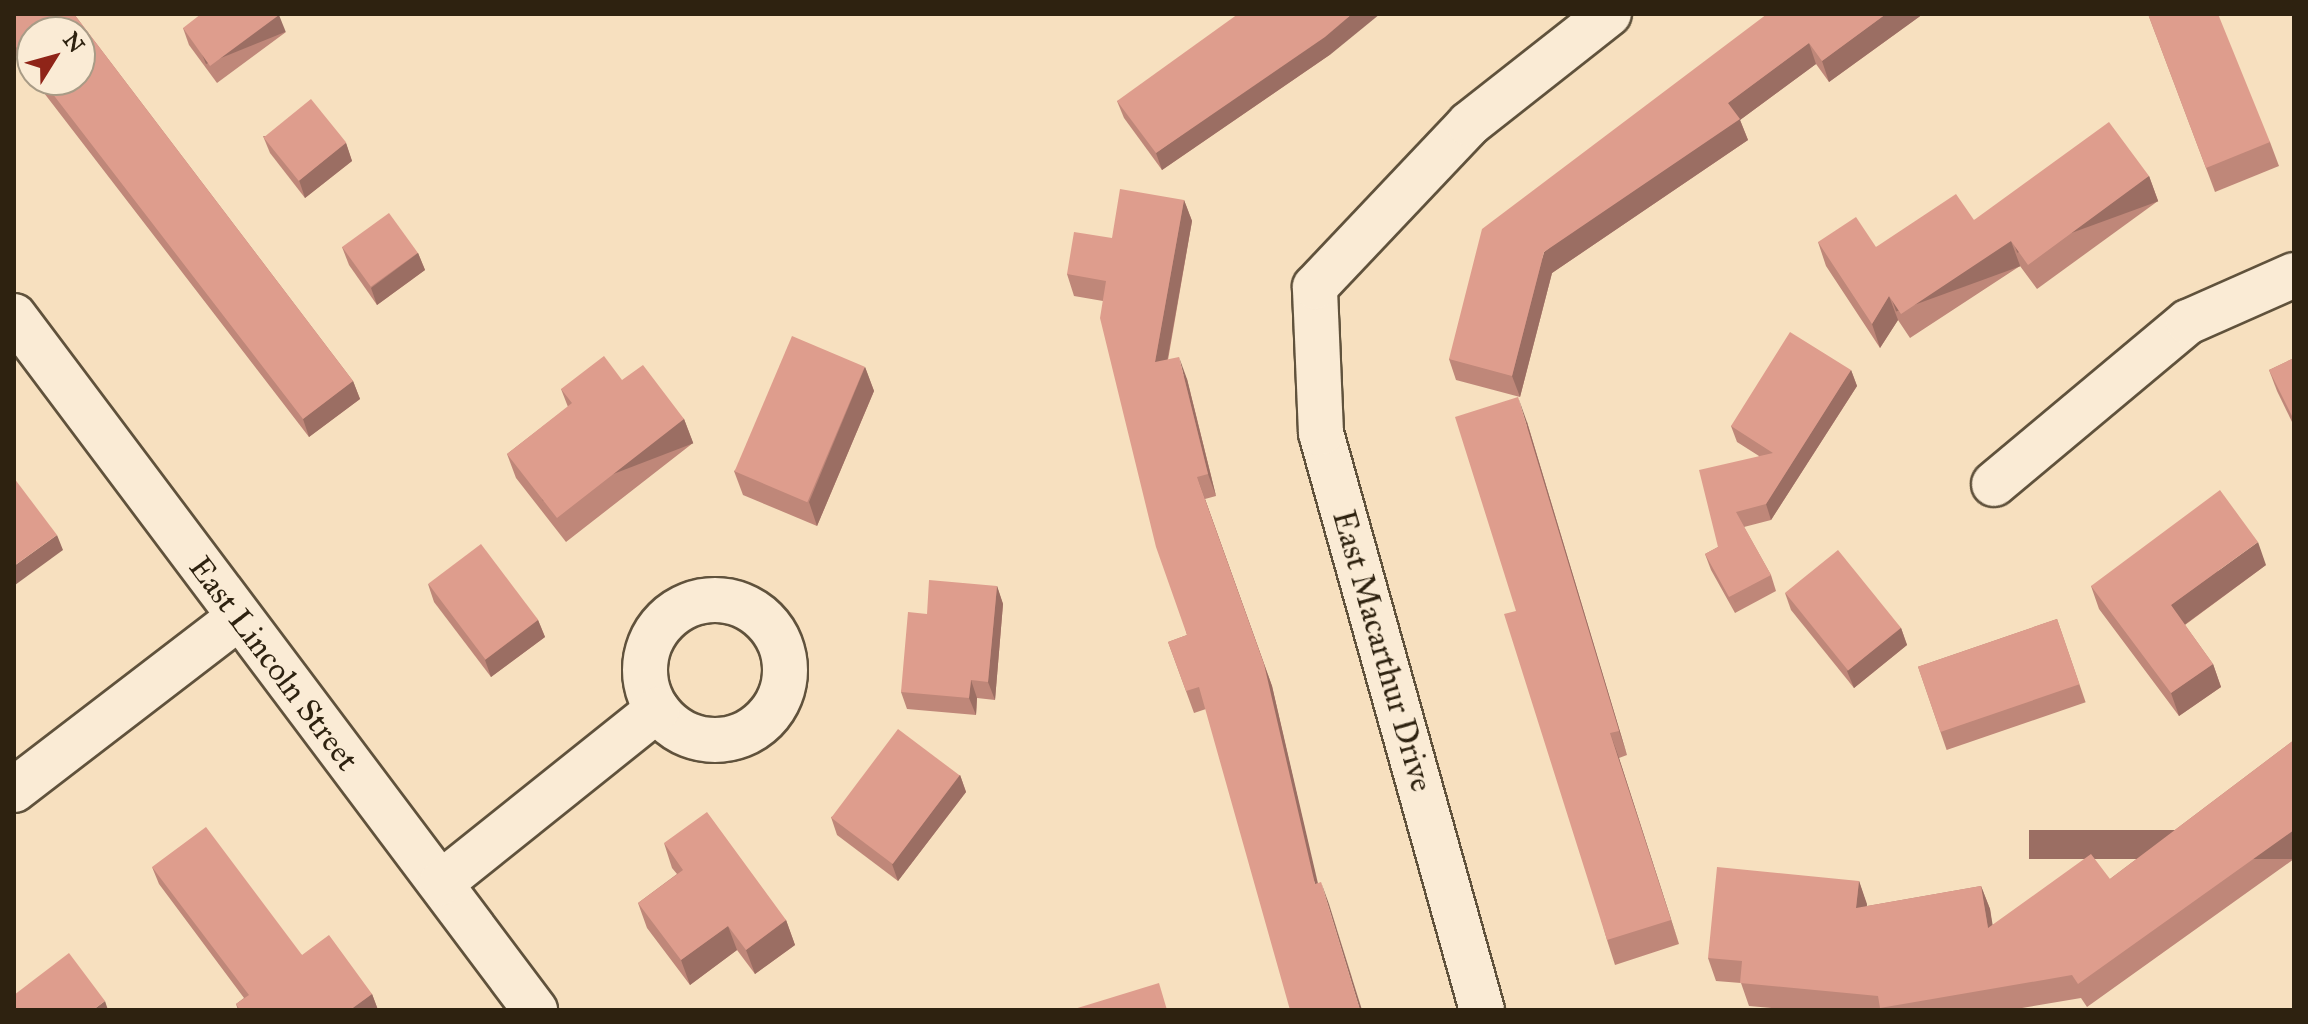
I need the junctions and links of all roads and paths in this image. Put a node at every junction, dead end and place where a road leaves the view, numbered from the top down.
1 (1609, 14) edge
2 (2294, 275) edge
3 (14, 316) edge
4 (1994, 484) dead end
5 (237, 619) junction
6 (657, 710) dead end
7 (14, 790) edge
8 (441, 883) junction
9 (535, 1010) edge
10 (1482, 1010) edge

1 - 10 street, East Macarthur Drive
2 - 4 street
3 - 5 street, East Lincoln Street
5 - 7 street
5 - 8 street, East Lincoln Street
6 - 8 street
8 - 9 street, East Lincoln Street

